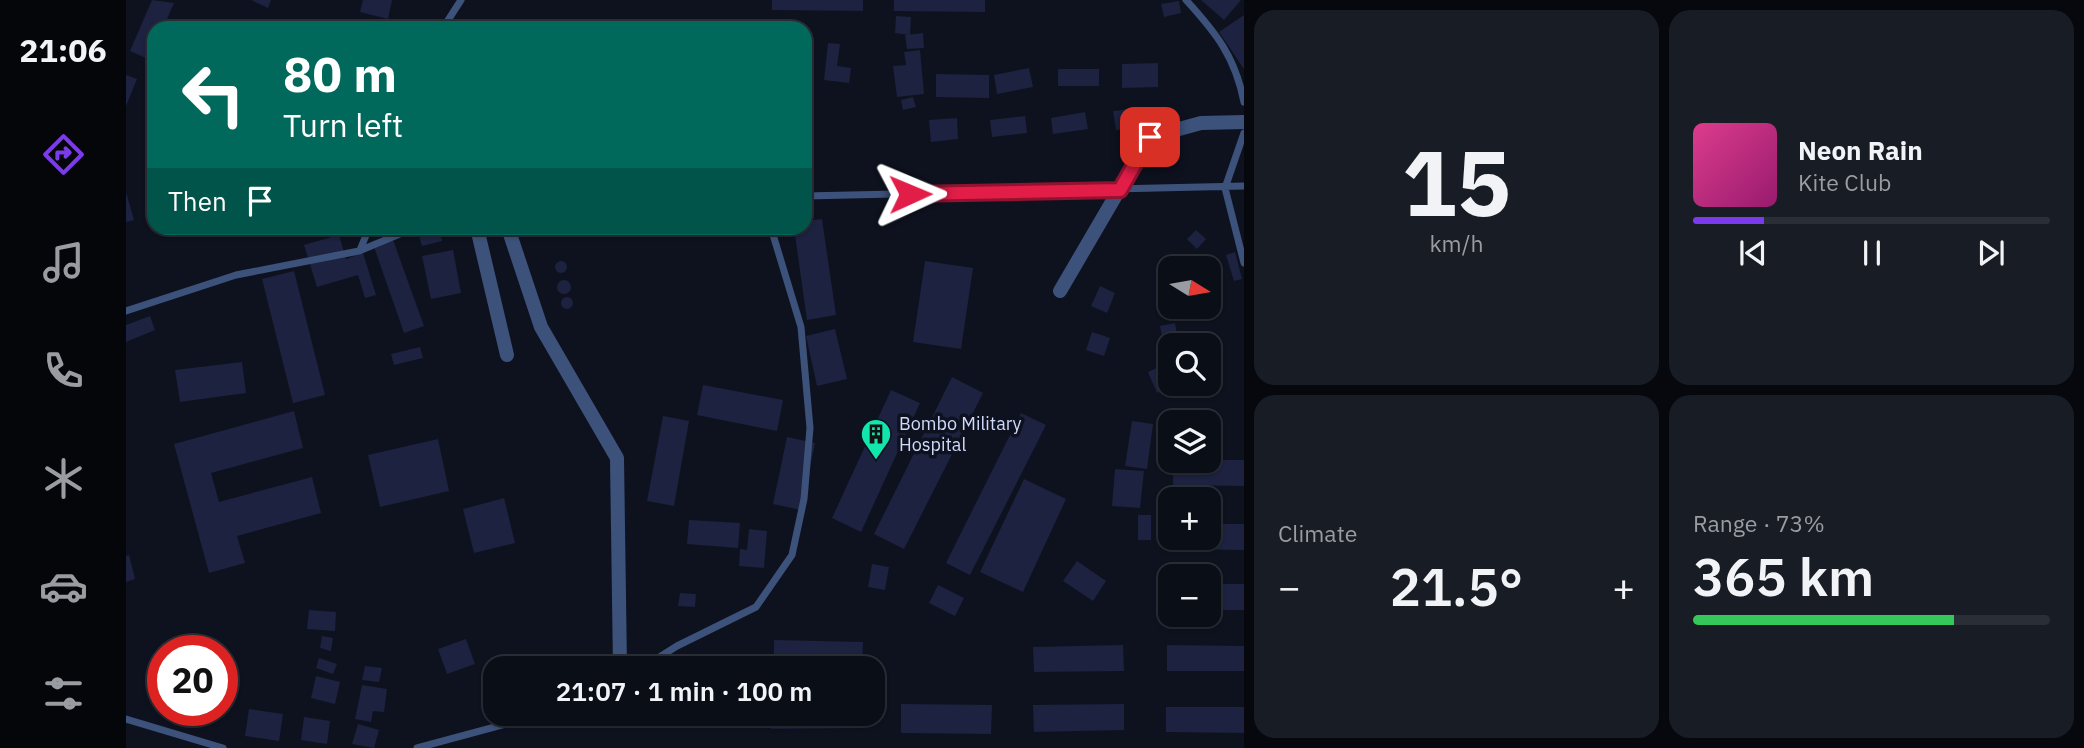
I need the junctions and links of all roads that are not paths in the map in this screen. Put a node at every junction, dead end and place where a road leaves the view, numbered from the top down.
1 (461, 0) edge
2 (1186, 0) edge
3 (448, 21) edge
4 (1244, 102) edge
5 (1244, 122) edge
6 (1244, 133) edge
7 (1150, 137) junction
8 (1244, 186) edge
9 (1225, 188) junction
10 (1120, 190) junction
11 (812, 196) edge
12 (366, 235) edge
13 (397, 235) edge
14 (479, 235) edge
15 (510, 235) edge
16 (773, 235) edge
17 (359, 251) junction
18 (1244, 264) edge
19 (1060, 290) dead end
20 (126, 312) edge
21 (507, 355) dead end
22 (620, 656) edge
23 (661, 656) edge
24 (126, 719) edge
25 (499, 726) edge
26 (223, 748) edge
27 (417, 748) edge

1 - 3 lane
2 - 4 lane
5 - 7 street
6 - 9 lane
7 - 10 street
7 - 19 street
8 - 9 lane
9 - 10 lane
9 - 18 lane
10 - 11 lane
12 - 17 lane
13 - 17 lane
14 - 21 street
15 - 22 street
16 - 23 lane
17 - 20 lane
24 - 26 lane
25 - 27 lane

